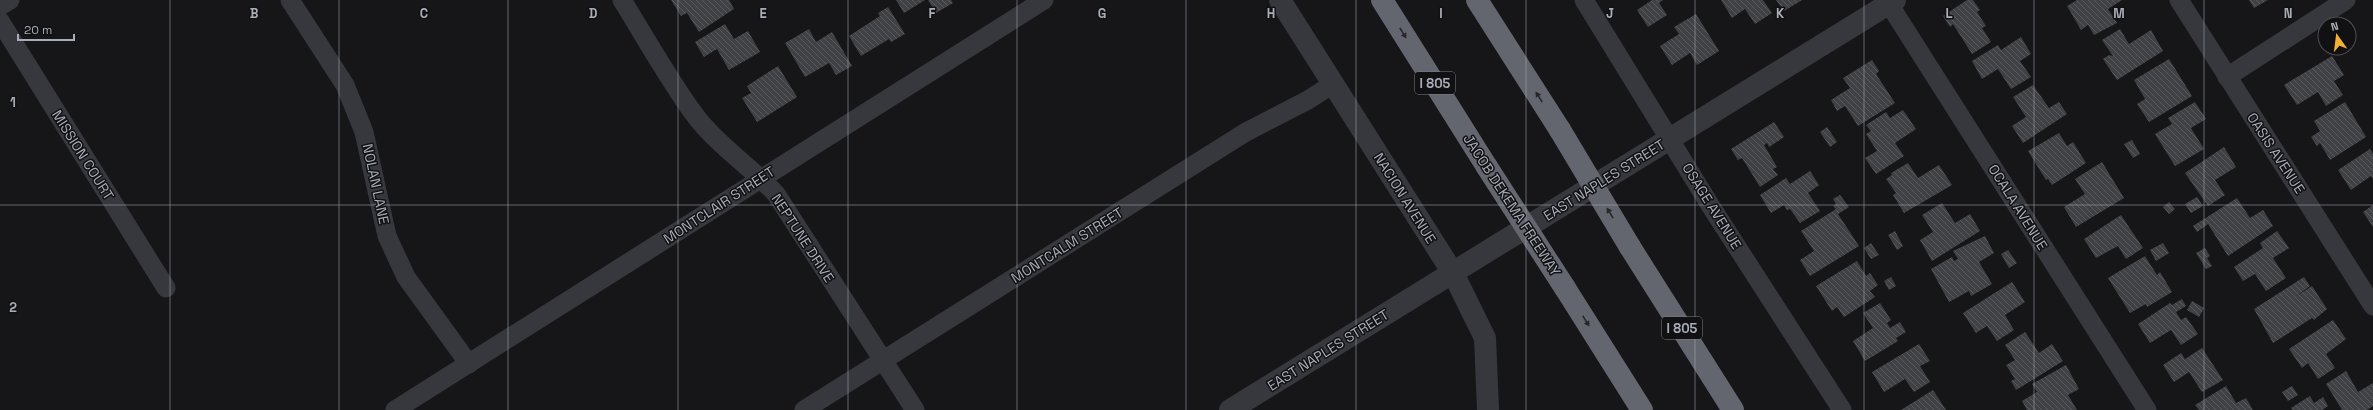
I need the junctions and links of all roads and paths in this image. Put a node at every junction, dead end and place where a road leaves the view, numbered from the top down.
1 (10, 0) edge
2 (290, 0) edge
3 (622, 0) edge
4 (1044, 0) edge
5 (1280, 0) edge
6 (1382, 0) edge
7 (1478, 0) edge
8 (1584, 0) edge
9 (2179, 0) edge
10 (2346, 0) edge
11 (1892, 2) edge
12 (0, 6) edge
13 (0, 21) edge
14 (2228, 77) junction
15 (1333, 84) junction
16 (1671, 138) junction
17 (761, 178) junction
18 (1630, 247) junction
19 (1453, 273) junction
20 (166, 288) dead end
21 (2373, 306) edge
22 (883, 360) junction
23 (469, 364) junction
24 (395, 410) edge
25 (804, 410) edge
26 (915, 410) edge
27 (1230, 410) edge
28 (1488, 410) edge
29 (1642, 410) edge
30 (1728, 410) edge
31 (1733, 410) edge
32 (1842, 410) edge
33 (2147, 410) edge

1 - 12 street
2 - 23 street, NOLAN LANE
3 - 17 street, NEPTUNE DRIVE
4 - 17 street, MONTCLAIR STREET
5 - 15 street, NACION AVENUE
6 -> 29 highway, JACOB DEKEMA FREEWAY / I 805, bridge
18 -> 7 highway, I 805, bridge
8 - 16 street, OSAGE AVENUE
9 - 14 street, OASIS AVENUE
10 - 14 street
11 - 16 street, EAST NAPLES STREET
11 - 33 street, OCALA AVENUE
13 - 20 street, MISSION COURT
14 - 21 street, OASIS AVENUE
15 - 19 street, NACION AVENUE
15 - 22 street, MONTCALM STREET
16 - 19 street, EAST NAPLES STREET
16 - 32 street, OSAGE AVENUE
17 - 22 street, NEPTUNE DRIVE
17 - 23 street, MONTCLAIR STREET
18 - 30 highway
18 - 31 highway, I 805
19 - 27 street, EAST NAPLES STREET
19 - 28 street, NACION AVENUE
22 - 25 street, MONTCALM STREET
22 - 26 street, NEPTUNE DRIVE
23 - 24 street, MONTCLAIR STREET

